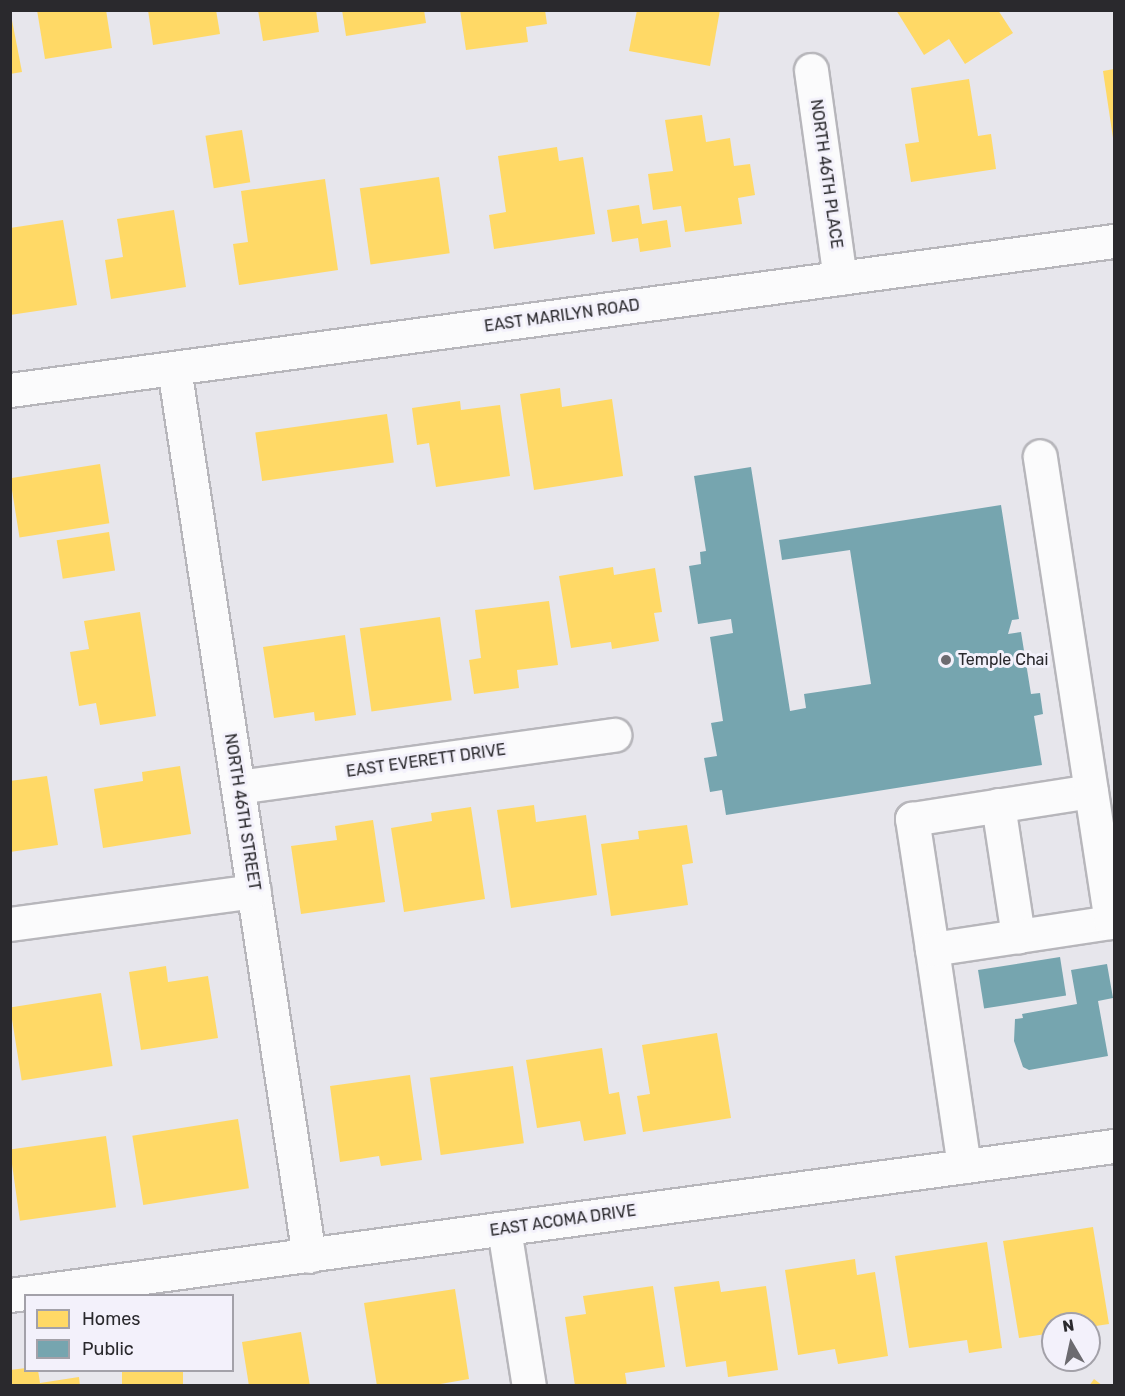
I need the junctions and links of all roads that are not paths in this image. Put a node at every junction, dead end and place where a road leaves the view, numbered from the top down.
1 (811, 70) dead end
2 (1114, 241) edge
3 (840, 278) junction
4 (174, 368) junction
5 (10, 390) edge
6 (1040, 456) dead end
7 (614, 735) dead end
8 (238, 787) junction
9 (1091, 791) junction
10 (998, 806) junction
11 (254, 891) junction
12 (10, 924) edge
13 (1018, 936) junction
14 (932, 950) junction
15 (1114, 1146) edge
16 (964, 1166) junction
17 (504, 1229) junction
18 (309, 1256) junction
19 (10, 1295) edge
20 (529, 1386) edge

1 - 3 street, NORTH 46TH PLACE
2 - 3 street, EAST MARILYN ROAD
3 - 4 street, EAST MARILYN ROAD
4 - 5 street, EAST MARILYN ROAD
4 - 8 street, NORTH 46TH STREET
6 - 9 street
7 - 8 street, EAST EVERETT DRIVE
8 - 11 street, NORTH 46TH STREET
9 - 10 street
9 - 13 street
10 - 13 street
10 - 14 street
11 - 12 street
11 - 18 street, NORTH 46TH STREET
13 - 14 street
14 - 16 street
15 - 16 street, EAST ACOMA DRIVE
16 - 17 street, EAST ACOMA DRIVE
17 - 18 street, EAST ACOMA DRIVE
17 - 20 street
18 - 19 street, EAST ACOMA DRIVE

